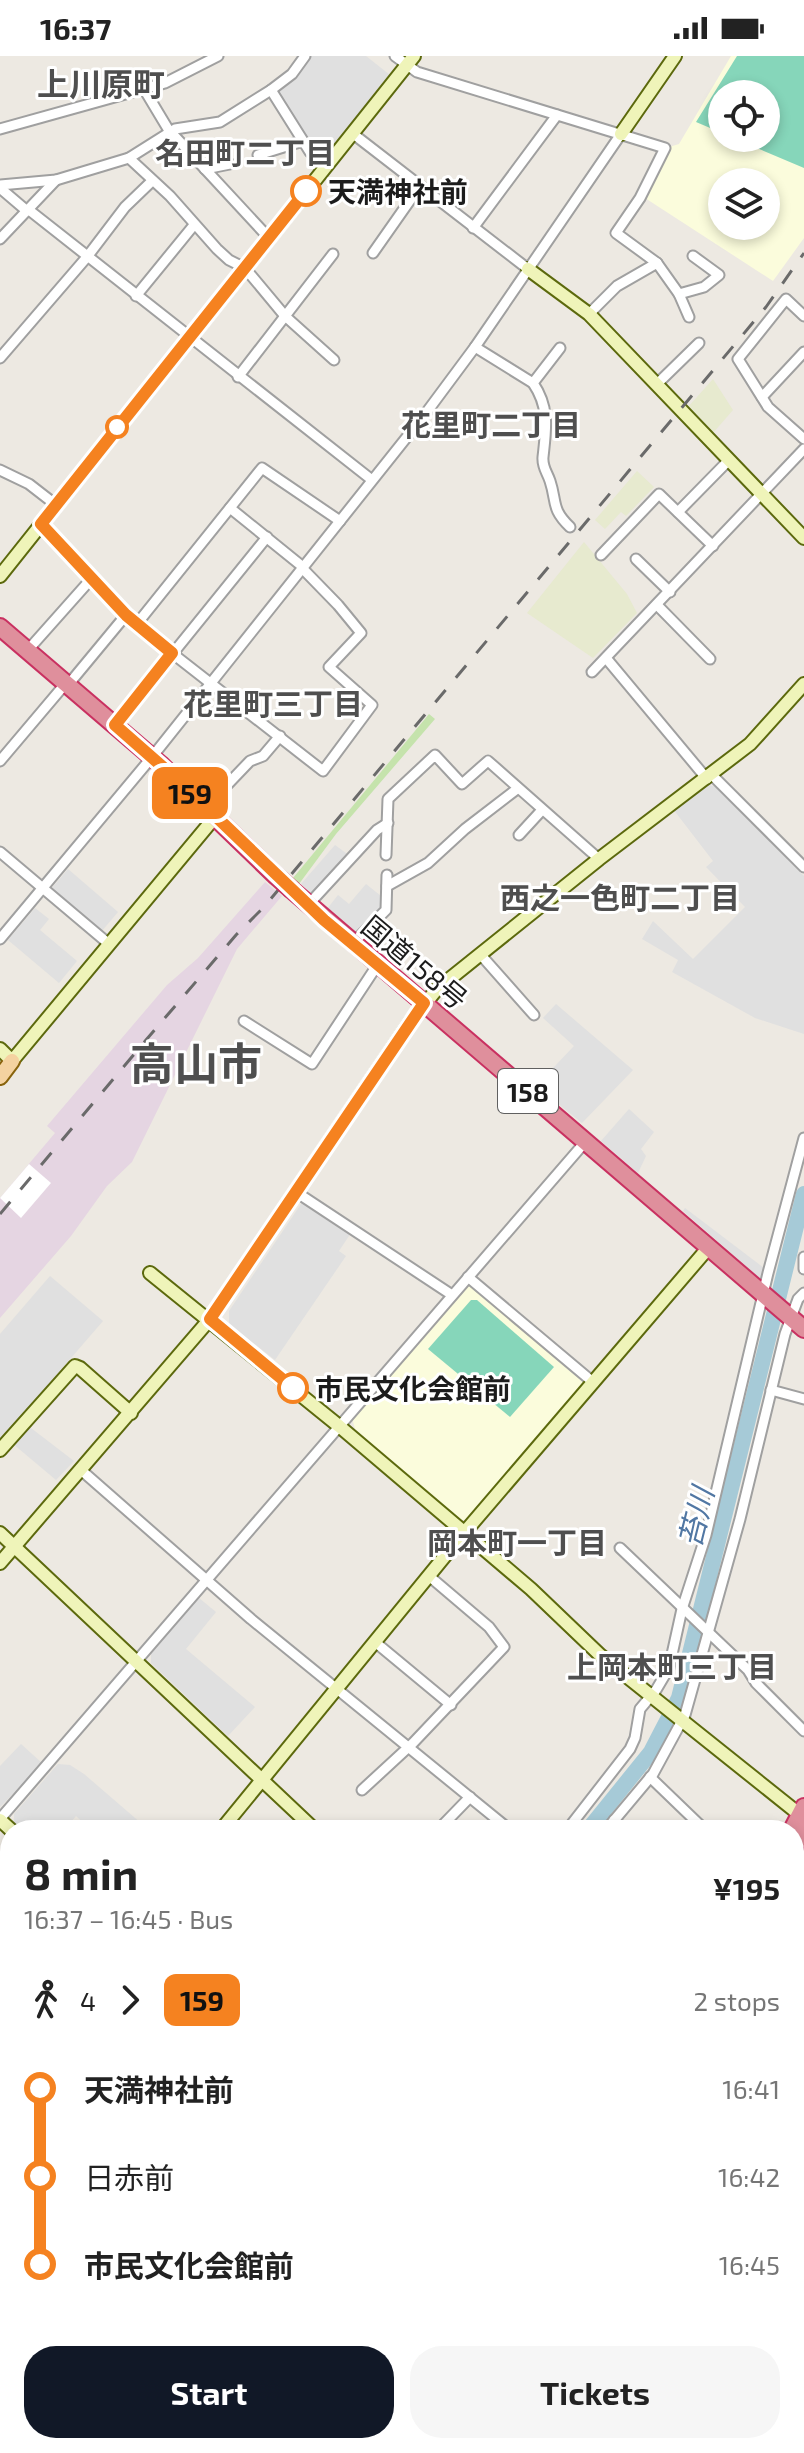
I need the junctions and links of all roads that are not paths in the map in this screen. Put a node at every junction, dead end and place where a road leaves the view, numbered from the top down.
1 (218, 56) edge
2 (305, 56) edge
3 (395, 56) edge
4 (675, 56) edge
5 (410, 61) edge
6 (144, 89) junction
7 (271, 90) junction
8 (557, 115) junction
9 (0, 129) edge
10 (171, 132) junction
11 (352, 133) junction
12 (621, 134) junction
13 (303, 141) junction
14 (258, 155) dead end
15 (129, 158) junction
16 (230, 164) dead end
17 (327, 165) junction
18 (205, 169) junction
19 (56, 180) junction
20 (152, 181) junction
21 (0, 186) edge
22 (420, 186) junction
23 (28, 210) junction
24 (194, 225) junction
25 (473, 228) junction
26 (269, 238) junction
27 (0, 239) edge
28 (373, 253) dead end
29 (333, 254) dead end
30 (693, 256) dead end
31 (87, 257) junction
32 (657, 263) junction
33 (245, 268) junction
34 (528, 269) junction
35 (679, 294) junction
36 (136, 296) junction
37 (589, 314) junction
38 (285, 316) junction
39 (804, 316) edge
40 (689, 317) dead end
41 (189, 338) junction
42 (699, 343) dead end
43 (475, 347) junction
44 (560, 348) dead end
45 (804, 352) edge
46 (0, 358) edge
47 (334, 360) dead end
48 (238, 377) junction
49 (533, 383) junction
50 (657, 384) junction
51 (762, 397) junction
52 (804, 439) edge
53 (804, 449) edge
54 (729, 460) junction
55 (0, 470) edge
56 (372, 480) junction
57 (763, 495) junction
58 (56, 505) junction
59 (230, 508) junction
60 (678, 512) junction
61 (340, 521) junction
62 (41, 524) junction
63 (570, 527) dead end
64 (267, 537) junction
65 (804, 538) edge
66 (713, 546) junction
67 (601, 555) dead end
68 (636, 559) dead end
69 (302, 567) junction
70 (0, 576) edge
71 (92, 578) junction
72 (670, 592) junction
73 (657, 605) junction
74 (126, 615) junction
75 (136, 625) junction
76 (0, 627) edge
77 (28, 650) junction
78 (172, 653) junction
79 (606, 658) junction
80 (710, 659) dead end
81 (592, 672) dead end
82 (211, 682) junction
83 (67, 684) junction
84 (804, 684) edge
85 (115, 725) junction
86 (280, 736) junction
87 (152, 757) junction
88 (0, 761) edge
89 (710, 777) junction
90 (517, 789) junction
91 (542, 810) junction
92 (210, 812) junction
93 (388, 823) junction
94 (519, 835) dead end
95 (0, 852) edge
96 (386, 855) dead end
97 (599, 859) junction
98 (804, 867) edge
99 (387, 875) dead end
100 (387, 886) junction
101 (44, 888) junction
102 (308, 905) junction
103 (0, 939) edge
104 (353, 943) junction
105 (109, 944) junction
106 (480, 954) junction
107 (378, 964) junction
108 (424, 1003) junction
109 (534, 1015) dead end
110 (244, 1021) dead end
111 (0, 1049) edge
112 (12, 1061) junction
113 (0, 1077) edge
114 (804, 1138) edge
115 (586, 1140) junction
116 (296, 1192) junction
117 (709, 1247) junction
118 (804, 1257) edge
119 (804, 1269) edge
120 (150, 1273) dead end
121 (468, 1277) junction
122 (804, 1293) edge
123 (452, 1295) junction
124 (765, 1296) junction
125 (210, 1319) junction
126 (794, 1320) edge
127 (594, 1383) junction
128 (771, 1390) junction
129 (804, 1399) edge
130 (131, 1413) junction
131 (339, 1426) junction
132 (0, 1450) edge
133 (81, 1470) junction
134 (0, 1533) edge
135 (464, 1533) junction
136 (15, 1547) junction
137 (620, 1548) dead end
138 (0, 1563) edge
139 (429, 1576) junction
140 (206, 1580) junction
141 (684, 1611) junction
142 (708, 1634) junction
143 (375, 1642) junction
144 (135, 1661) junction
145 (337, 1689) junction
146 (654, 1698) junction
147 (451, 1705) junction
148 (680, 1721) junction
149 (804, 1731) edge
150 (408, 1747) junction
151 (650, 1777) junction
152 (262, 1780) junction
153 (362, 1790) dead end
154 (470, 1797) junction
155 (0, 1819) edge
156 (229, 1820) edge
157 (304, 1820) edge
158 (448, 1820) edge
159 (498, 1820) edge
160 (575, 1820) edge
161 (614, 1820) edge
162 (695, 1820) edge
163 (801, 1820) edge

1 - 6 street
2 - 7 street
3 - 5 street
4 - 12 street
5 - 8 street
5 - 11 street
6 - 9 street
6 - 10 street
7 - 10 street
7 - 13 street
8 - 12 street
8 - 25 street
10 - 15 street
10 - 18 street
11 - 17 street
11 - 22 street
12 - 32 street
12 - 34 street
13 - 14 street
13 - 17 street
15 - 19 street
15 - 20 street
16 - 18 street
17 - 26 street
18 - 26 street
19 - 21 street
19 - 23 street
20 - 24 street
20 - 31 street
21 - 23 street
22 - 25 street
22 - 28 street
23 - 27 street
23 - 31 street
24 - 33 street
24 - 36 street
25 - 34 street
26 - 33 street
29 - 38 street
30 - 35 street
31 - 36 street
31 - 46 street
32 - 35 street
32 - 37 street
33 - 38 street
33 - 41 street
34 - 37 street
34 - 43 street
35 - 40 street
36 - 41 street
37 - 50 street
38 - 47 street
38 - 48 street
39 - 51 street
41 - 48 street
41 - 58 street
42 - 50 street
43 - 49 street
43 - 56 street
44 - 49 street
45 - 51 street
48 - 56 street
49 - 63 street
50 - 54 street
51 - 52 street
53 - 57 street
54 - 57 street
54 - 60 street
55 - 58 street
56 - 61 street
57 - 65 street
57 - 66 street
58 - 62 street
59 - 61 street
59 - 64 street
59 - 75 street
60 - 66 street
60 - 67 street
61 - 69 street
62 - 70 street
62 - 71 street
64 - 69 street
64 - 78 street
66 - 72 street
68 - 72 street
69 - 82 street
69 - 86 street
71 - 74 street
71 - 77 street
72 - 73 street
73 - 79 street
73 - 80 street
74 - 75 street
74 - 83 street
75 - 78 street
76 - 77 highway, 国道158号 / 158
77 - 83 highway, 国道158号 / 158
78 - 82 street
78 - 85 street
79 - 81 street
79 - 89 street
82 - 86 street
82 - 87 street
83 - 85 highway, 国道158号 / 158
83 - 88 street
84 - 89 street
85 - 87 highway, 国道158号 / 158
86 - 92 street
87 - 92 highway, 国道158号 / 158
87 - 101 street
89 - 97 street
89 - 98 street
90 - 91 street
90 - 93 street
90 - 100 street
91 - 94 street
91 - 97 street
92 - 102 highway, 国道158号 / 158, bridge
92 - 105 street
93 - 96 street
93 - 102 street
95 - 101 street
97 - 106 street
99 - 100 street
100 - 104 street
101 - 103 street
101 - 105 street
102 - 104 highway, 国道158号 / 158
104 - 107 highway, 国道158号 / 158
105 - 112 street
106 - 108 street
106 - 109 street
107 - 108 highway, 国道158号 / 158
107 - 110 street
108 - 115 highway, 国道158号 / 158
108 - 116 street
111 - 112 street
112 - 113 main road
114 - 124 street
115 - 117 highway, 国道158号 / 158
115 - 121 street
116 - 123 street
116 - 125 street
117 - 124 highway, 国道158号 / 158
117 - 127 street
118 - 119 street
120 - 125 street
121 - 123 street
121 - 127 street
122 - 126 street
123 - 131 street
124 - 126 highway, 国道158号 / 158
124 - 141 street
125 - 130 street
125 - 131 street
126 - 128 street
127 - 135 street
128 - 129 street
128 - 142 street
130 - 132 street
130 - 133 street
131 - 135 street
131 - 140 street
133 - 136 street
133 - 140 street
134 - 136 street
135 - 139 street
135 - 146 street
136 - 138 street
136 - 144 street
137 - 141 street
139 - 143 street
139 - 147 street
140 - 144 street
140 - 145 street
141 - 142 street
141 - 146 street
142 - 148 street
142 - 149 street
143 - 145 street
143 - 147 street
144 - 152 street
144 - 155 street
145 - 150 street
145 - 152 street
146 - 148 street
146 - 160 street
147 - 150 street
148 - 151 street
148 - 163 street
150 - 153 street
150 - 154 street
151 - 161 street
151 - 162 street
152 - 156 street
152 - 157 street
154 - 158 street
154 - 159 street

